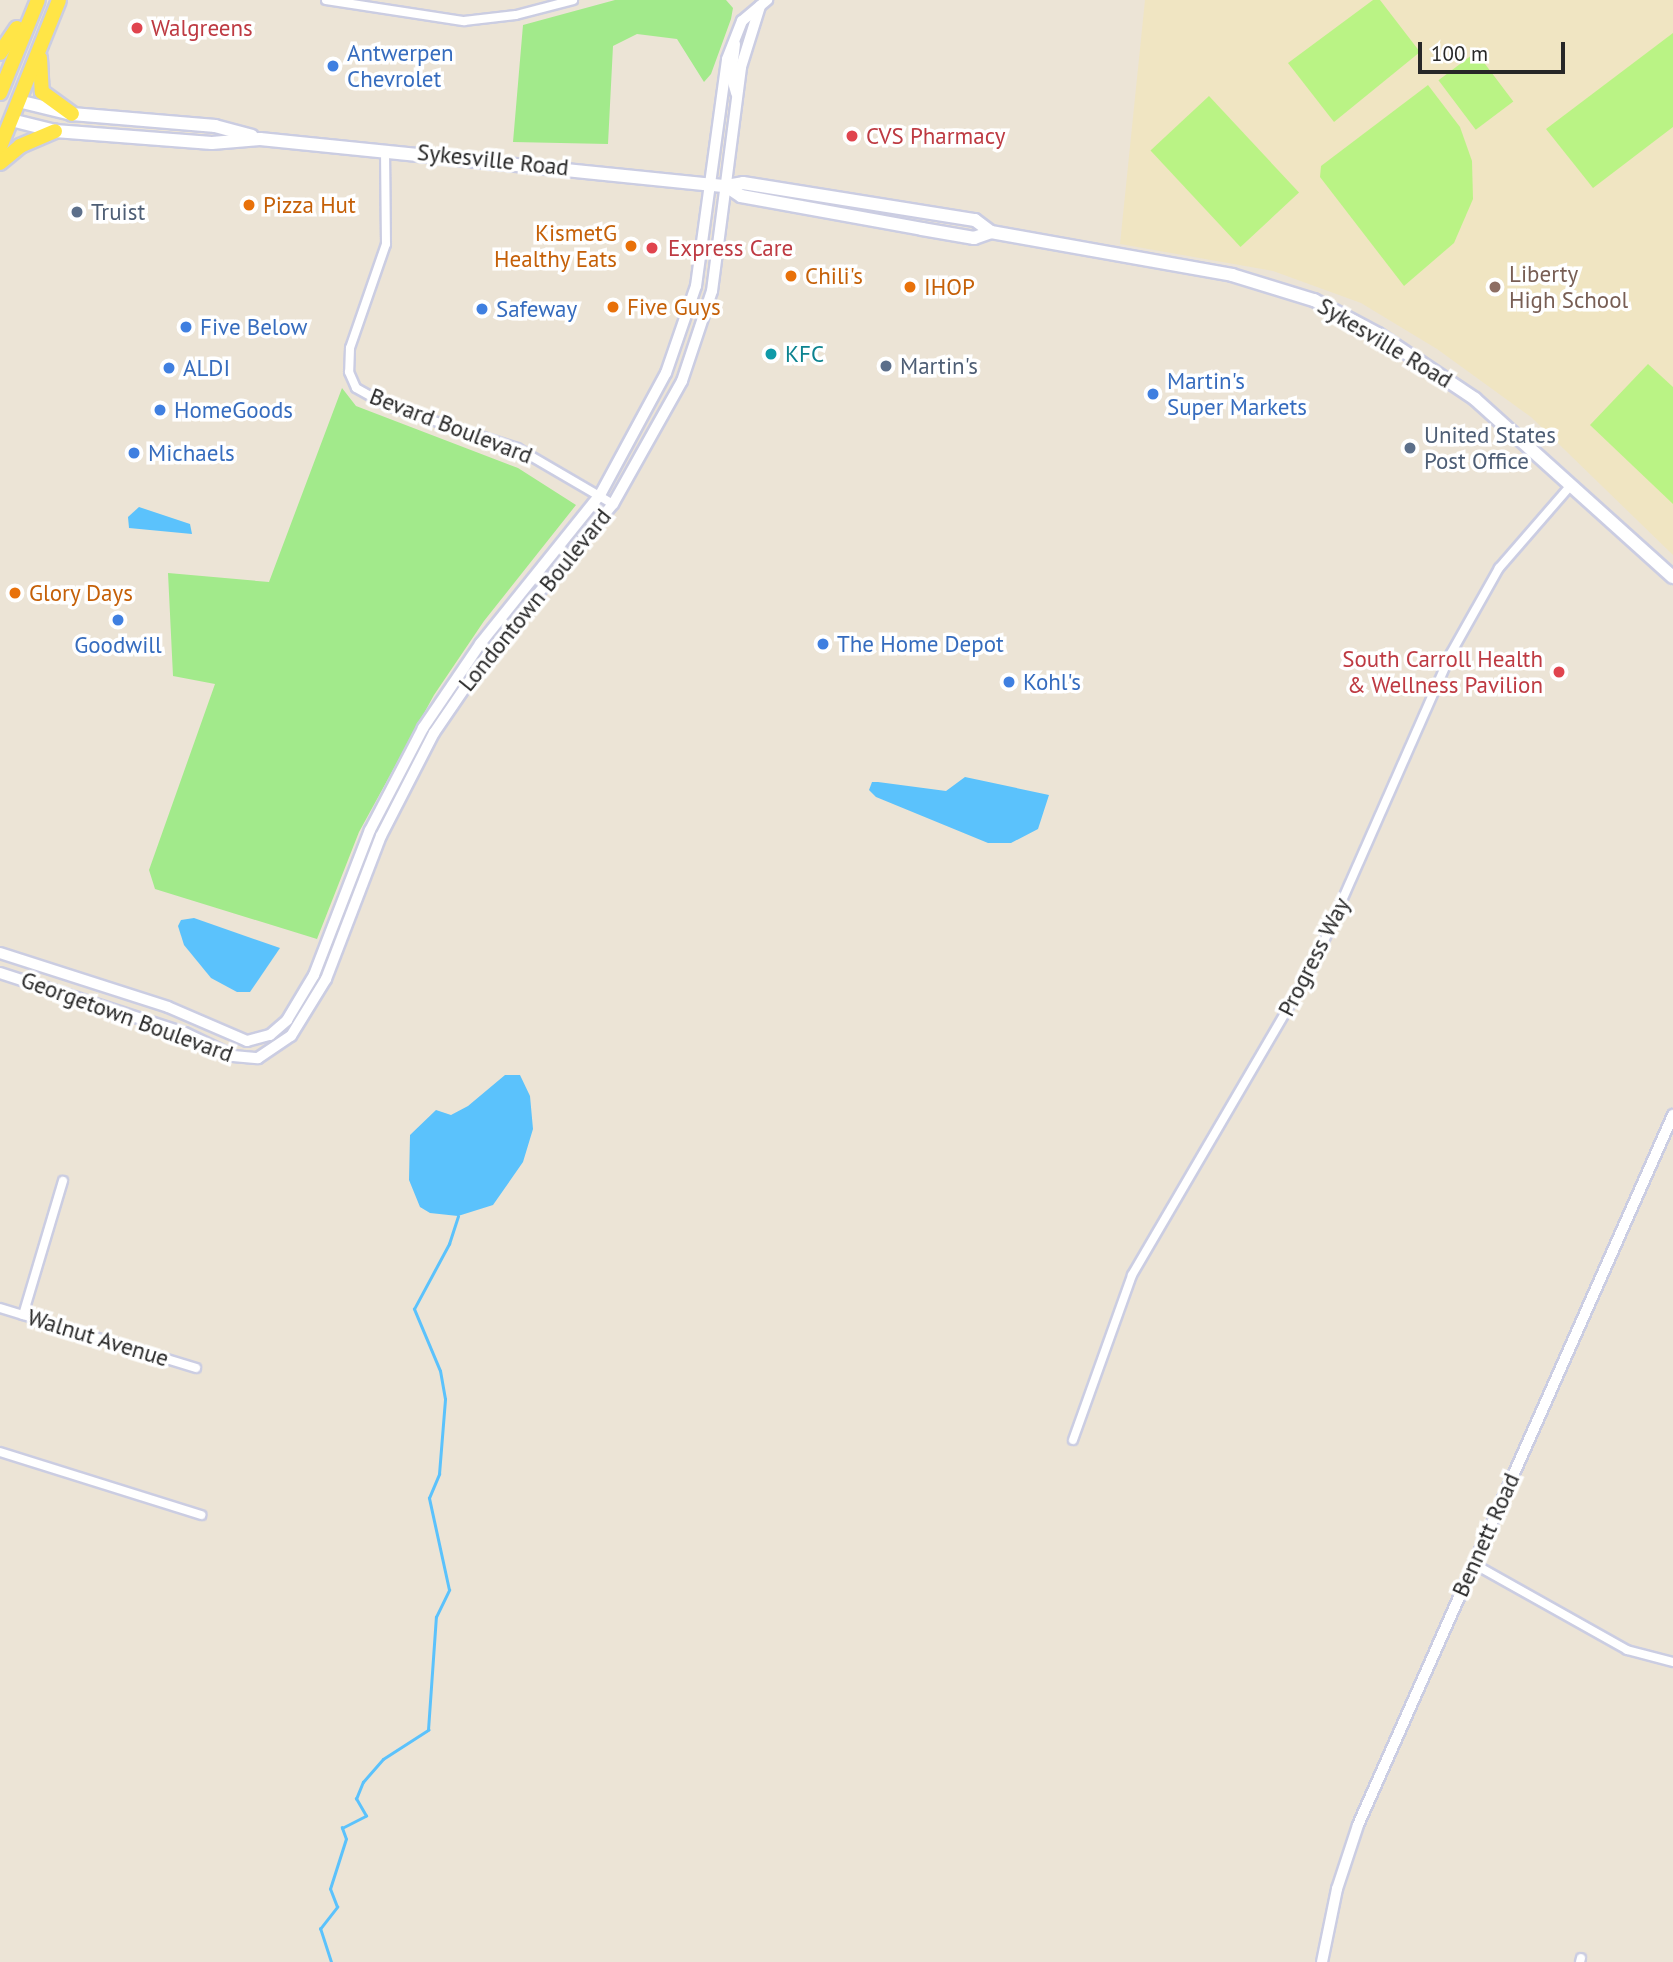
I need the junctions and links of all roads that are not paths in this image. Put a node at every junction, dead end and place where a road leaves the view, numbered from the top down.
1 (36, 0) edge
2 (59, 0) edge
3 (326, 0) edge
4 (573, 0) edge
5 (760, 2) edge
6 (735, 35) junction
7 (41, 46) junction
8 (0, 53) edge
9 (0, 93) edge
10 (736, 93) junction
11 (18, 101) junction
12 (72, 114) junction
13 (5, 118) edge
14 (55, 131) junction
15 (260, 139) junction
16 (0, 147) edge
17 (385, 149) junction
18 (0, 163) edge
19 (719, 186) junction
20 (1572, 484) junction
21 (600, 495) junction
22 (613, 504) junction
23 (1673, 577) edge
24 (0, 953) edge
25 (0, 972) edge
26 (302, 997) joint
27 (312, 1003) joint
28 (1673, 1115) edge
29 (63, 1181) dead end
30 (0, 1308) edge
31 (23, 1315) junction
32 (196, 1368) dead end
33 (1073, 1440) dead end
34 (0, 1452) edge
35 (201, 1516) dead end
36 (1474, 1564) junction
37 (1673, 1662) edge
38 (1322, 1962) edge

1 - 8 main road
1 - 9 main road
2 - 7 main road
3 - 4 street
5 - 6 street
5 - 10 street
6 - 10 street
6 - 19 street
7 - 11 main road
7 - 12 main road
9 - 11 main road, Sykesville Road
10 - 19 street
11 - 12 main road, Sykesville Road
11 - 13 main road
12 - 15 main road, Sykesville Road
13 - 14 main road, Sykesville Road
13 - 16 main road
14 - 15 main road, Sykesville Road
14 - 18 main road
15 - 17 main road, Sykesville Road
17 - 19 main road, Sykesville Road
17 - 21 street, Bevard Boulevard
19 - 20 main road, Sykesville Road
19 - 21 street, Londontown Boulevard
19 - 22 street, Londontown Boulevard
20 - 23 main road, Sykesville Road
20 - 33 street, Progress Way
21 - 22 street, Bevard Boulevard
21 - 26 street, Londontown Boulevard
22 - 27 street, Londontown Boulevard
24 - 26 street, Georgetown Boulevard
25 - 27 street, Georgetown Boulevard
28 - 36 street, Bennett Road
29 - 31 street
30 - 31 street, Walnut Avenue
31 - 32 street, Walnut Avenue
34 - 35 street
36 - 37 street
36 - 38 street, Bennett Road

